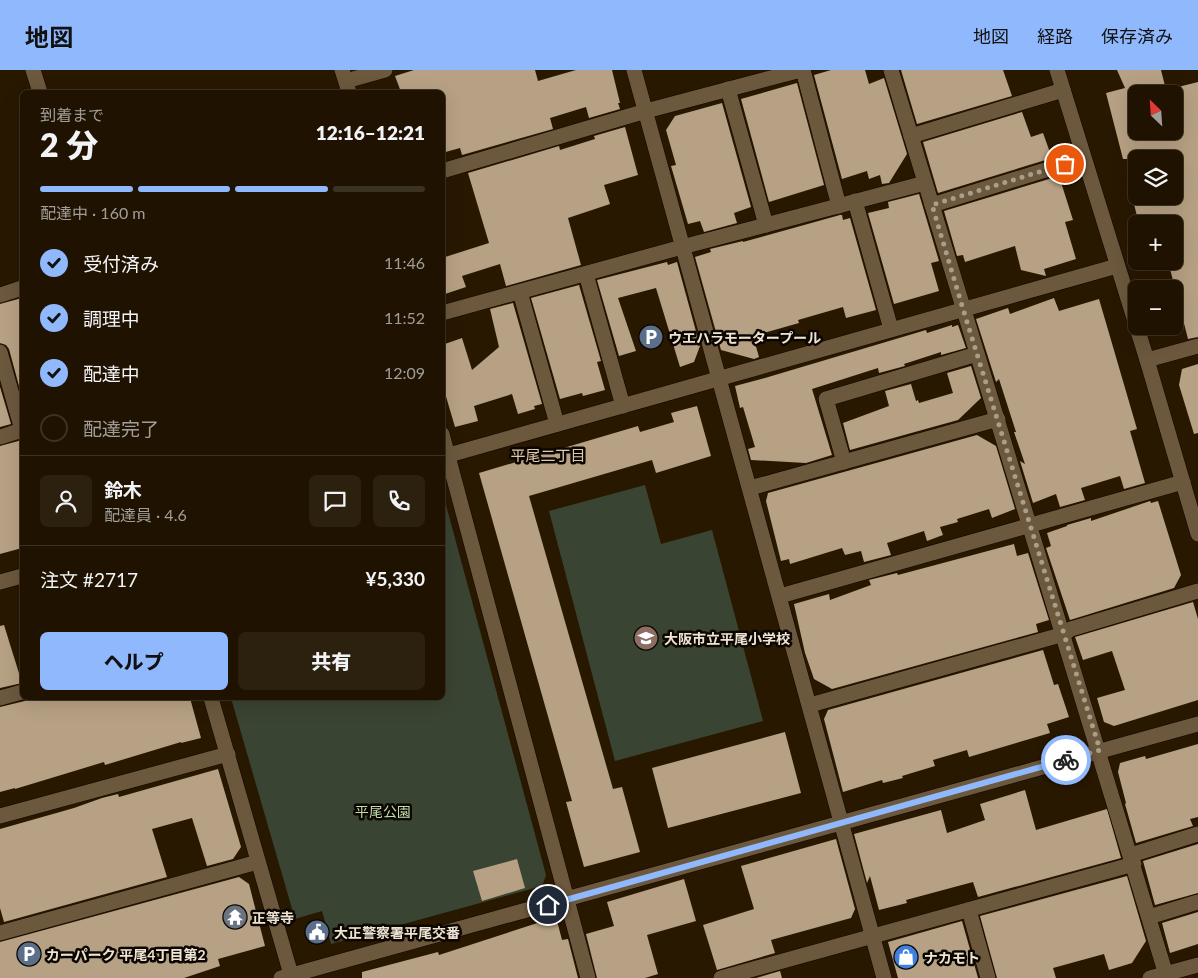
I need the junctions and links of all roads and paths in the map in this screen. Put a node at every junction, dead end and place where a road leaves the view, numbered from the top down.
1 (34, 70) edge
2 (384, 70) edge
3 (634, 70) edge
4 (802, 70) edge
5 (891, 70) edge
6 (1057, 70) edge
7 (346, 81) edge
8 (728, 89) junction
9 (39, 90) edge
10 (1063, 90) junction
11 (646, 111) junction
12 (911, 136) junction
13 (1084, 158) junction
14 (445, 170) edge
15 (925, 183) junction
16 (856, 201) junction
17 (932, 205) junction
18 (839, 206) junction
19 (766, 224) junction
20 (682, 247) junction
21 (1117, 266) junction
22 (586, 274) junction
23 (20, 289) edge
24 (520, 292) junction
25 (0, 295) edge
26 (963, 309) junction
27 (445, 312) edge
28 (891, 329) junction
29 (1198, 346) edge
30 (0, 352) edge
31 (977, 354) junction
32 (1147, 360) junction
33 (718, 378) junction
34 (623, 406) junction
35 (998, 419) junction
36 (20, 423) edge
37 (558, 424) junction
38 (20, 431) edge
39 (0, 437) edge
40 (445, 457) edge
41 (844, 462) junction
42 (1183, 482) junction
43 (750, 488) junction
44 (1030, 524) junction
45 (1198, 534) edge
46 (20, 577) edge
47 (0, 582) edge
48 (1198, 591) edge
49 (780, 596) junction
50 (1064, 634) junction
51 (20, 693) edge
52 (0, 698) edge
53 (212, 700) edge
54 (810, 705) junction
55 (1198, 724) edge
56 (1100, 750) junction
57 (228, 754) junction
58 (0, 816) edge
59 (843, 824) junction
60 (1198, 834) edge
61 (1132, 859) junction
62 (258, 862) junction
63 (566, 900) junction
64 (1198, 902) edge
65 (970, 910) junction
66 (1149, 917) junction
67 (0, 933) edge
68 (873, 937) junction
69 (1198, 964) edge
70 (1167, 976) edge
71 (288, 977) edge
72 (588, 978) edge
73 (722, 978) edge
74 (884, 978) edge
75 (988, 978) edge
76 (1150, 978) edge

1 - 9 street
2 - 7 street
3 - 11 street
4 - 8 street
4 - 18 street
5 - 12 street
6 - 10 street
8 - 11 street
8 - 19 street
10 - 12 street
10 - 13 street
11 - 14 street
11 - 20 street
12 - 15 street
13 - 17 street
13 - 21 street
15 - 16 street
15 - 17 street
16 - 18 street
16 - 28 street
17 - 26 street
18 - 19 street
19 - 20 street
20 - 22 street
20 - 33 street
21 - 26 street
21 - 32 street
22 - 24 street
22 - 34 street
23 - 25 street
24 - 27 street
24 - 37 street
26 - 28 street
26 - 31 street
28 - 33 street
29 - 32 street
30 - 36 street
31 - 35 street
31 - 41 street
32 - 42 street
33 - 34 street
33 - 43 street
34 - 37 street
35 - 41 street
35 - 44 street
37 - 40 street
38 - 39 street
40 - 63 street
41 - 43 street
42 - 44 street
42 - 45 street
43 - 49 street
44 - 49 street
44 - 50 street
46 - 47 street
48 - 50 street
49 - 54 street
50 - 54 street
50 - 56 street
51 - 52 street
53 - 57 street
54 - 59 street
55 - 56 street
56 - 59 street
56 - 61 street
57 - 58 street
57 - 62 street
59 - 63 street
59 - 68 street
60 - 61 street
61 - 65 street
61 - 66 street
62 - 67 street
62 - 71 street
63 - 71 street
63 - 72 street
64 - 66 street
65 - 68 street
65 - 75 street
66 - 70 street
68 - 73 street
68 - 74 street
69 - 70 street
70 - 76 street

